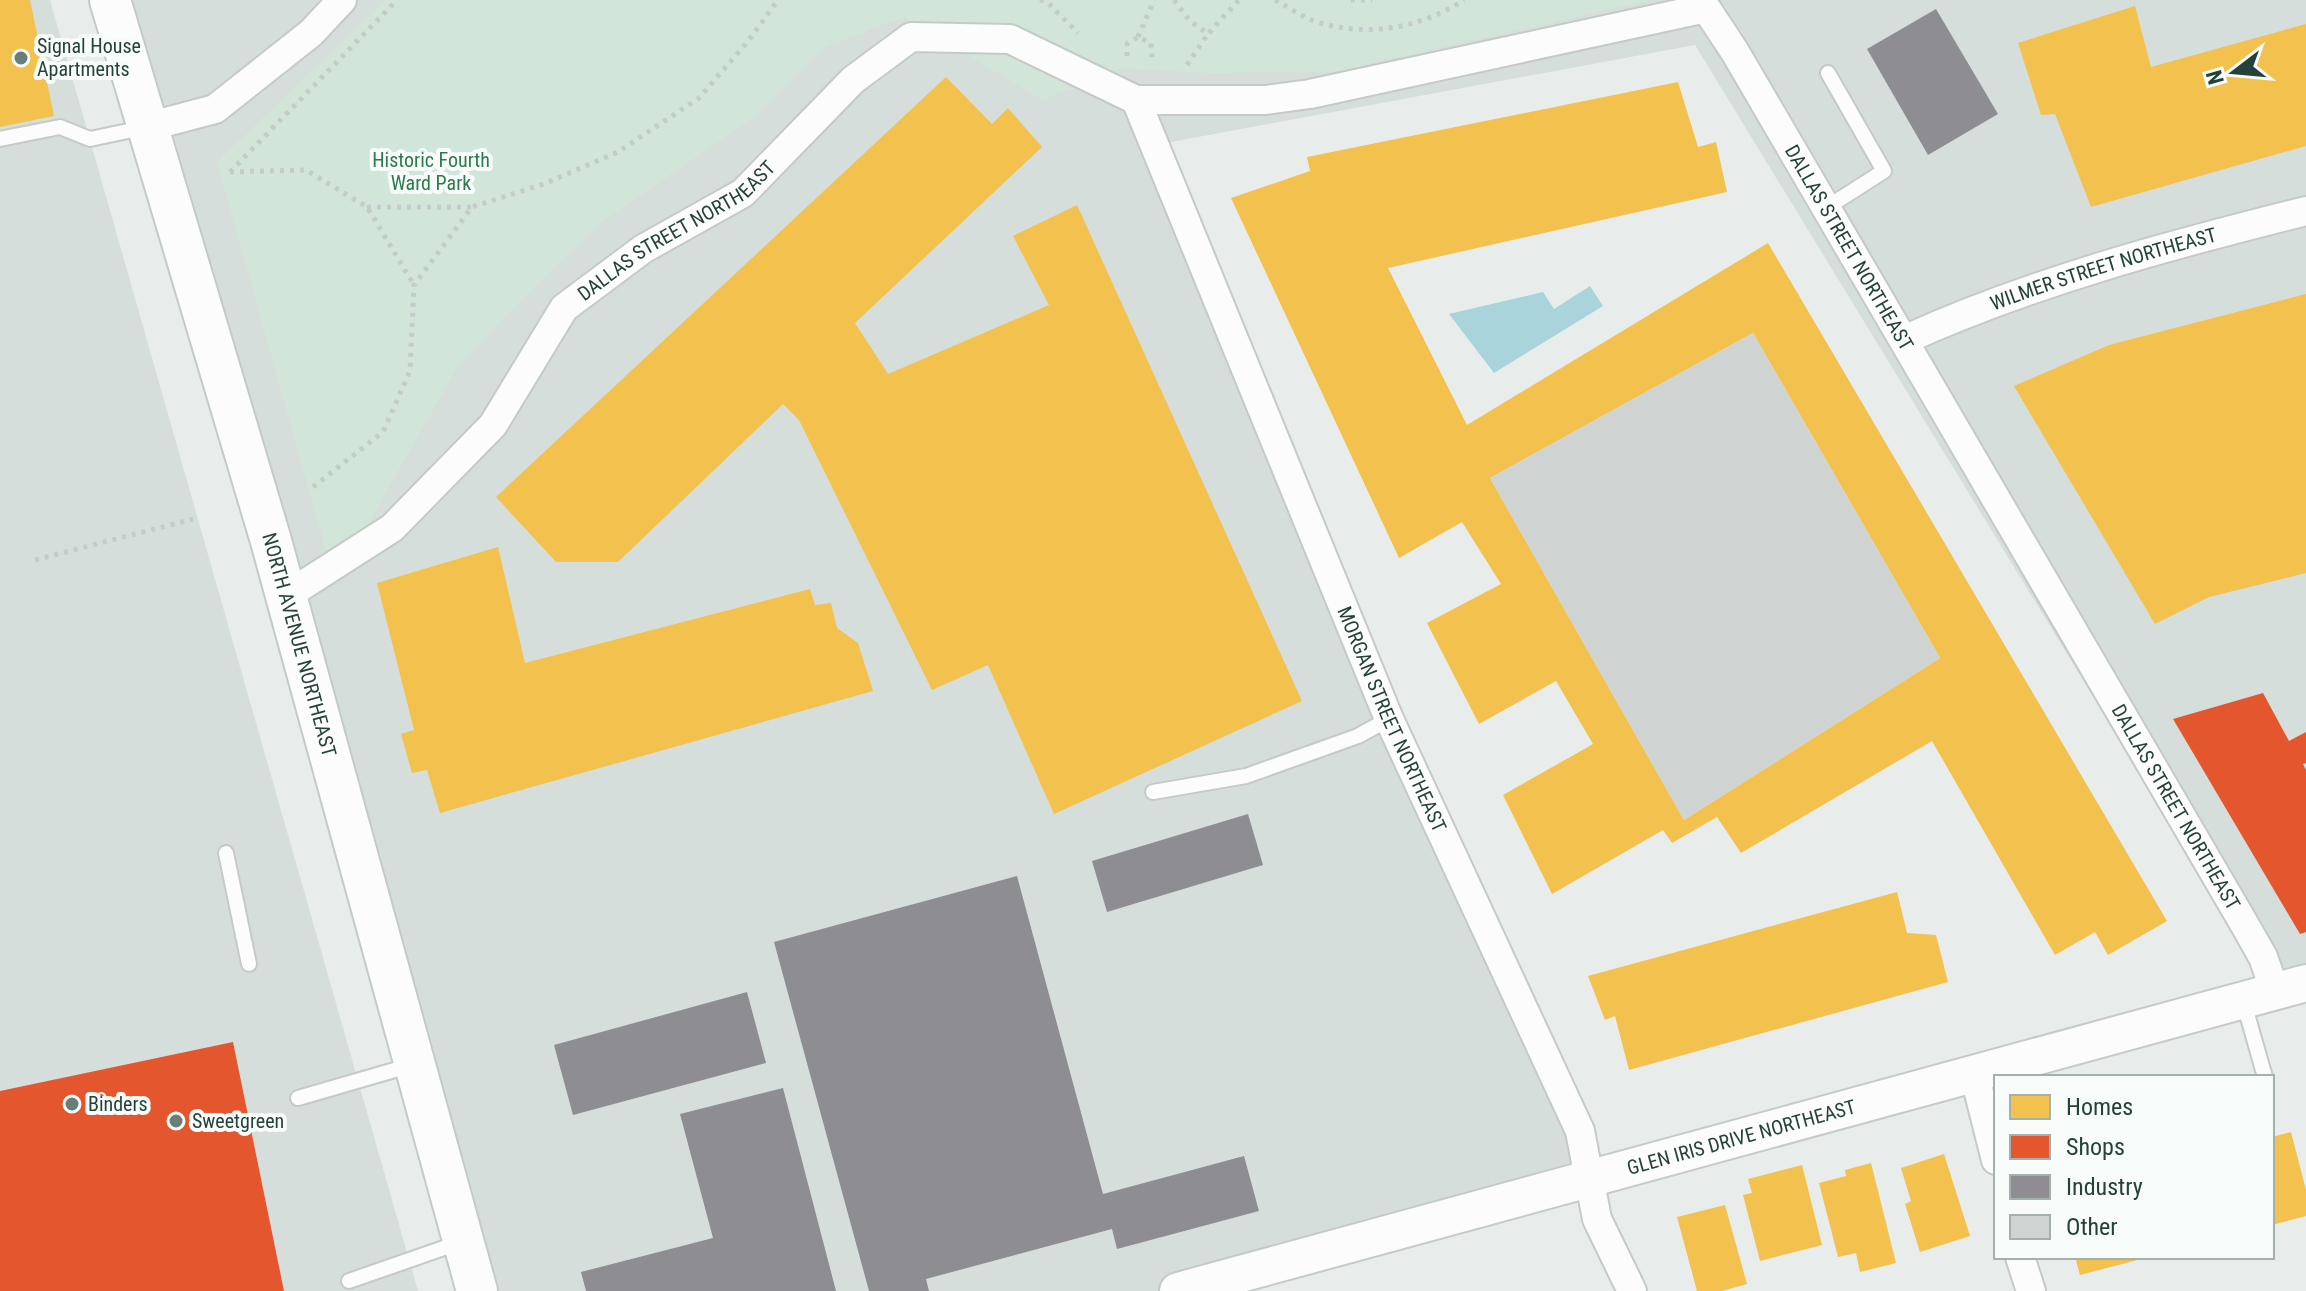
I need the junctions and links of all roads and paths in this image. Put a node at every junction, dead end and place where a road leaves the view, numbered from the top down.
1 (110, 0) edge
2 (342, 0) edge
3 (397, 0) edge
4 (778, 0) edge
5 (1040, 0) edge
6 (1154, 0) edge
7 (1174, 0) edge
8 (1239, 0) edge
9 (1275, 0) edge
10 (1351, 0) edge
11 (1372, 0) edge
12 (1464, 0) edge
13 (1208, 34) junction
14 (1138, 37) junction
15 (1086, 39) dead end
16 (1127, 56) dead end
17 (1152, 57) dead end
18 (1187, 65) dead end
19 (1828, 73) dead end
20 (1136, 100) junction
21 (147, 127) junction
22 (0, 139) edge
23 (367, 207) junction
24 (472, 207) junction
25 (1826, 208) junction
26 (2306, 211) edge
27 (414, 285) junction
28 (1904, 340) junction
29 (313, 487) dead end
30 (193, 519) dead end
31 (35, 560) dead end
32 (286, 596) junction
33 (1389, 719) junction
34 (1153, 792) dead end
35 (226, 853) dead end
36 (249, 964) dead end
37 (2275, 991) edge
38 (416, 1063) junction
39 (2032, 1068) edge
40 (1974, 1073) junction
41 (2265, 1075) edge
42 (298, 1098) dead end
43 (1994, 1152) edge
44 (1589, 1179) junction
45 (465, 1240) junction
46 (2021, 1259) edge
47 (349, 1281) dead end
48 (1246, 1282) edge
49 (477, 1291) edge
50 (1178, 1291) edge
51 (1632, 1291) edge
52 (2031, 1291) edge

1 - 21 main road, NORTH AVENUE NORTHEAST
2 - 21 street
3 - 23 path
4 - 24 path
5 - 15 path
6 - 14 path
7 - 13 path
8 - 13 path
9 - 12 path
10 - 11 path
13 - 18 path
14 - 16 path
14 - 17 path
19 - 25 lane
20 - 25 street, DALLAS STREET NORTHEAST
20 - 32 street, DALLAS STREET NORTHEAST
20 - 33 street, MORGAN STREET NORTHEAST
21 - 22 lane
21 - 32 main road, NORTH AVENUE NORTHEAST
23 - 24 path
23 - 27 path
24 - 27 path
25 - 28 street, DALLAS STREET NORTHEAST
26 - 28 street, WILMER STREET NORTHEAST
27 - 29 path
28 - 37 street, DALLAS STREET NORTHEAST
30 - 31 path
32 - 38 main road, NORTH AVENUE NORTHEAST
33 - 34 lane
33 - 44 street, MORGAN STREET NORTHEAST
35 - 36 lane
37 - 39 street, GLEN IRIS DRIVE NORTHEAST
37 - 41 lane
38 - 42 lane
38 - 45 main road, NORTH AVENUE NORTHEAST
39 - 40 street, GLEN IRIS DRIVE NORTHEAST
40 - 43 street
40 - 44 street, GLEN IRIS DRIVE NORTHEAST
44 - 48 street, GLEN IRIS DRIVE NORTHEAST
44 - 51 street, MORGAN STREET NORTHEAST
45 - 47 lane
45 - 49 main road, NORTH AVENUE NORTHEAST
46 - 52 street
48 - 50 street, GLEN IRIS DRIVE NORTHEAST

